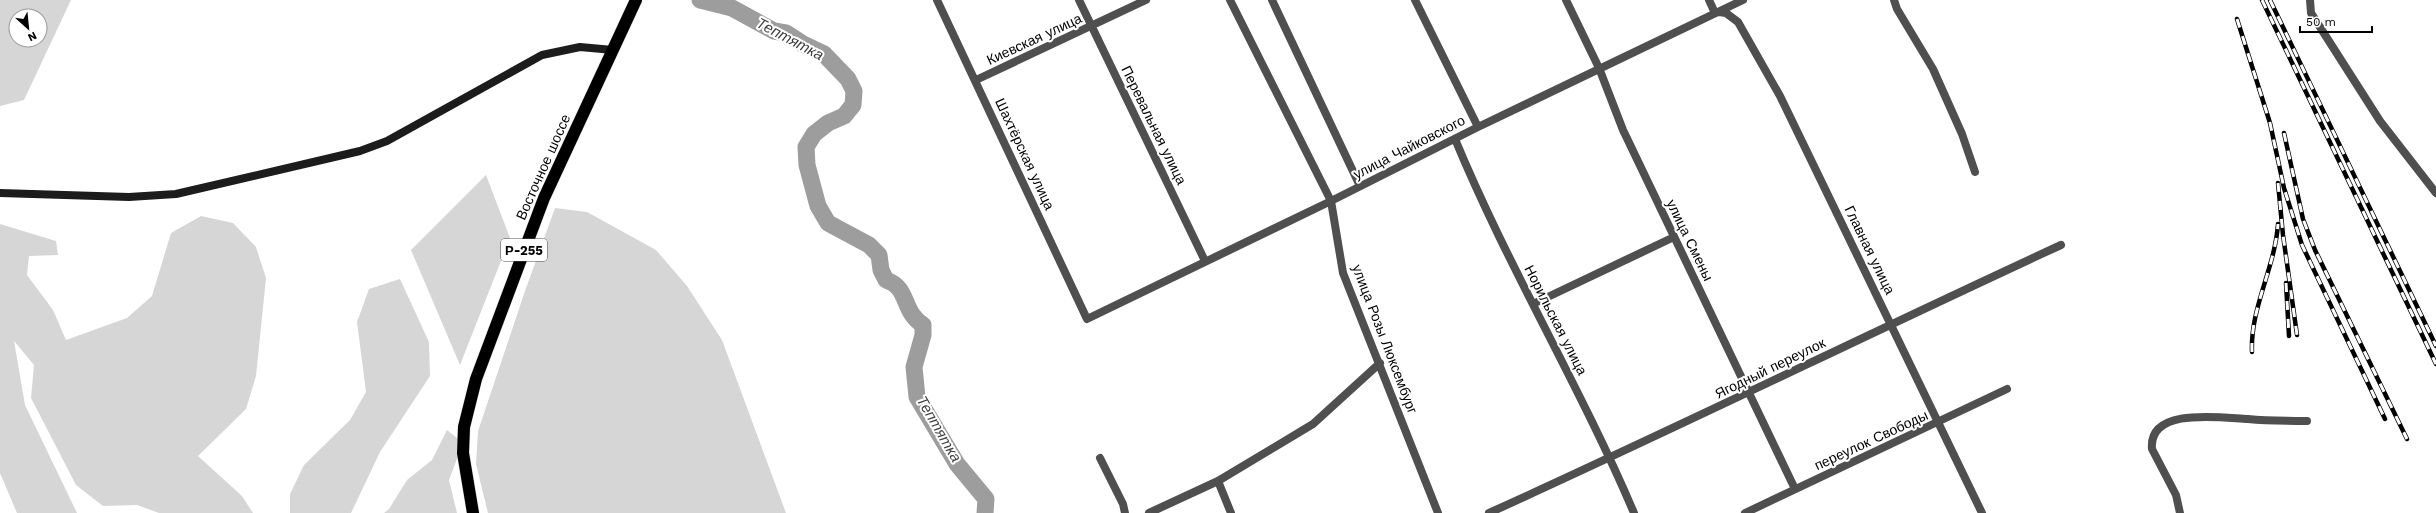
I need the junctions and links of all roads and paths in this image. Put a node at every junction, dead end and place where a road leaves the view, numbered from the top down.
1 (937, 0) edge
2 (1079, 0) edge
3 (1146, 0) edge
4 (1230, 0) edge
5 (1272, 0) edge
6 (1415, 0) edge
7 (1566, 0) edge
8 (1709, 0) edge
9 (1743, 0) edge
10 (1894, 0) edge
11 (2310, 0) edge
12 (636, 1) edge
13 (1717, 13) junction
14 (1091, 26) junction
15 (613, 50) junction
16 (1599, 68) junction
17 (976, 80) junction
18 (1478, 127) junction
19 (1455, 139) junction
20 (1975, 172) dead end
21 (1360, 186) junction
22 (2436, 192) edge
23 (0, 193) edge
24 (1331, 201) junction
25 (1674, 237) junction
26 (2061, 245) dead end
27 (1205, 261) junction
28 (1534, 304) junction
29 (1087, 319) joint
30 (1891, 324) junction
31 (1380, 363) junction
32 (2007, 389) dead end
33 (1750, 394) junction
34 (1940, 422) junction
35 (2307, 422) dead end
36 (1100, 458) dead end
37 (1610, 458) junction
38 (1218, 480) junction
39 (1795, 489) junction
40 (473, 513) edge
41 (1125, 513) edge
42 (1149, 513) edge
43 (1231, 513) edge
44 (1438, 513) edge
45 (1489, 513) edge
46 (1634, 513) edge
47 (1745, 513) edge
48 (1982, 513) edge
49 (2180, 513) edge

1 - 17 street, Шахтёрская улица
2 - 14 street, Перевальная улица
3 - 14 street, Киевская улица
4 - 24 street, улица Розы Люксембург
5 - 21 street
6 - 18 street
7 - 16 street, улица Смены
8 - 13 street
9 - 13 street, улица Чайковского
10 - 20 street
11 - 22 street
12 - 15 highway, Восточное шоссе / Р-255
13 - 16 street, улица Чайковского
13 - 30 street, Главная улица
14 - 17 street, Киевская улица
14 - 27 street, Перевальная улица
15 - 23 street
15 - 40 highway, Восточное шоссе / Р-255
16 - 18 street, улица Чайковского
16 - 25 street, улица Смены
17 - 29 street, Шахтёрская улица
18 - 19 street, улица Чайковского
19 - 21 street, улица Чайковского
19 - 28 street, Норильская улица
21 - 24 street, улица Чайковского
24 - 27 street, улица Чайковского
24 - 31 street, улица Розы Люксембург
25 - 28 street
25 - 33 street, улица Смены
26 - 30 street, Ягодный переулок
27 - 29 street, улица Чайковского
28 - 37 street, Норильская улица
30 - 33 street, Ягодный переулок
30 - 34 street, Главная улица
31 - 38 street
31 - 44 street, улица Розы Люксембург
32 - 34 street, переулок Свободы
33 - 37 street, Ягодный переулок
33 - 39 street, улица Смены
34 - 39 street, переулок Свободы
34 - 48 street, Главная улица
35 - 49 street
36 - 41 street
37 - 45 street, Ягодный переулок
37 - 46 street, Норильская улица
38 - 42 street
38 - 43 street
39 - 47 street, переулок Свободы

